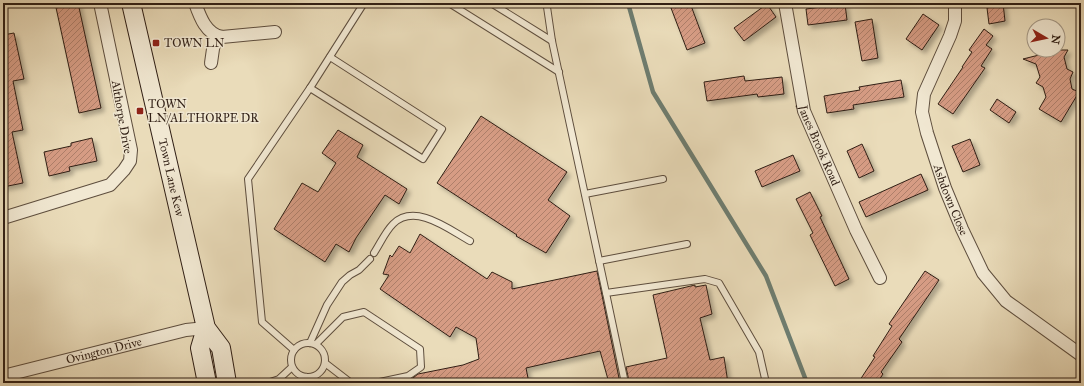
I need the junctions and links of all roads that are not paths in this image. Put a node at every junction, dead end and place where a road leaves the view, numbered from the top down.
1 (100, 3) edge
2 (131, 3) edge
3 (194, 3) edge
4 (364, 3) edge
5 (450, 3) edge
6 (491, 3) edge
7 (785, 3) edge
8 (955, 3) edge
9 (548, 7) dead end
10 (276, 32) dead end
11 (216, 36) junction
12 (552, 41) junction
13 (330, 57) junction
14 (211, 63) dead end
15 (559, 72) junction
16 (310, 88) junction
17 (662, 179) dead end
18 (585, 194) junction
19 (3, 218) edge
20 (470, 241) dead end
21 (687, 244) dead end
22 (374, 253) dead end
23 (370, 259) dead end
24 (599, 261) junction
25 (880, 278) dead end
26 (606, 293) junction
27 (206, 328) junction
28 (313, 344) junction
29 (294, 350) junction
30 (1081, 355) edge
31 (325, 363) junction
32 (292, 367) junction
33 (3, 376) edge
34 (306, 377) junction
35 (207, 383) edge
36 (227, 383) edge
37 (267, 383) edge
38 (299, 383) edge
39 (351, 383) edge
40 (375, 383) edge
41 (625, 383) edge
42 (766, 383) edge

1 - 19 street, Althorpe Drive
2 - 27 street, Town Lane Kew
3 - 11 street
4 - 13 lane
5 - 15 lane
6 - 12 lane
7 - 25 street, Janes Brook Road
8 - 30 street, Ashdown Close
9 - 12 lane
10 - 11 street
11 - 14 street
12 - 15 lane
13 - 16 lane
13 - 16 lane
15 - 18 lane
16 - 29 lane
17 - 18 lane
18 - 24 lane
20 - 22 lane
21 - 24 lane
23 - 28 lane
24 - 26 lane
26 - 41 lane
26 - 42 lane
27 - 33 street, Ovington Drive
27 - 35 street, Town Lane Kew
27 - 36 street, Town Lane Kew
28 - 29 lane
28 - 31 lane
28 - 40 lane
29 - 32 lane
31 - 34 lane
31 - 39 lane
32 - 34 lane
32 - 37 lane
34 - 38 lane

